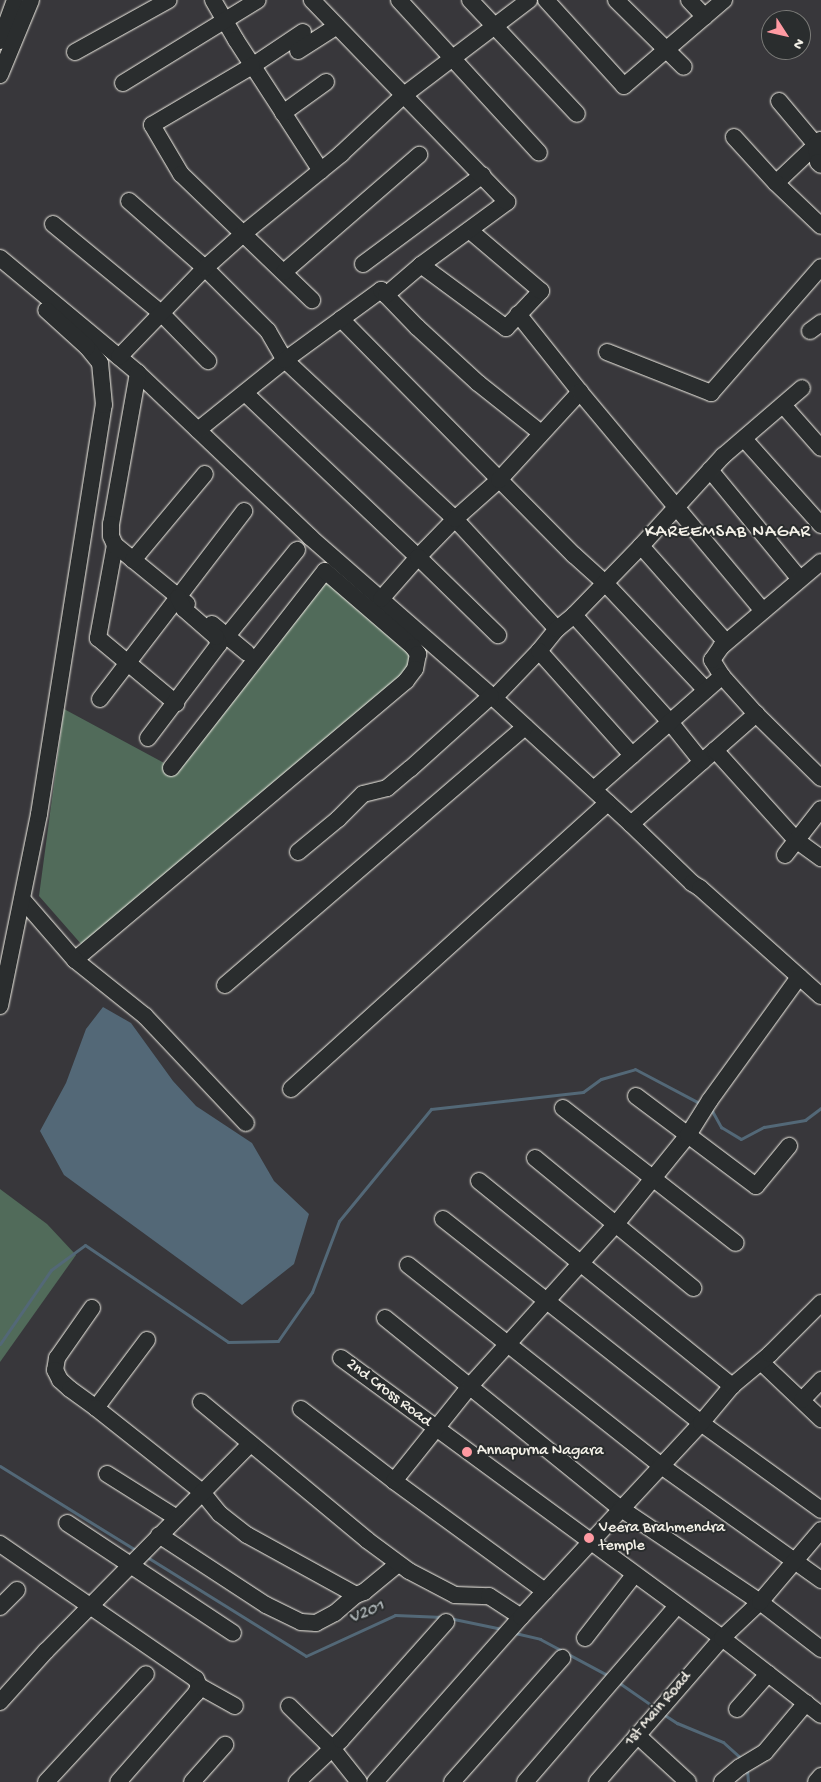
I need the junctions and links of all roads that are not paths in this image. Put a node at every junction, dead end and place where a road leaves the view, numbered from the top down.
1 (15, 0) edge
2 (31, 0) edge
3 (169, 0) edge
4 (213, 0) edge
5 (258, 0) edge
6 (312, 0) edge
7 (399, 0) edge
8 (470, 0) edge
9 (529, 0) edge
10 (546, 0) edge
11 (616, 0) edge
12 (689, 0) edge
13 (724, 0) edge
14 (705, 17) junction
15 (224, 21) junction
16 (494, 25) junction
17 (337, 26) junction
18 (303, 32) dead end
19 (0, 41) edge
20 (666, 50) junction
21 (298, 51) dead end
22 (75, 52) dead end
23 (451, 57) junction
24 (252, 66) junction
25 (684, 68) dead end
26 (0, 75) edge
27 (326, 82) dead end
28 (124, 83) dead end
29 (404, 95) junction
30 (779, 101) dead end
31 (283, 112) junction
32 (577, 114) dead end
33 (734, 137) dead end
34 (819, 141) edge
35 (539, 153) dead end
36 (419, 155) dead end
37 (821, 165) edge
38 (320, 171) junction
39 (483, 175) junction
40 (776, 183) junction
41 (129, 201) dead end
42 (53, 224) dead end
43 (821, 226) edge
44 (469, 230) junction
45 (243, 234) junction
46 (0, 258) edge
47 (362, 264) dead end
48 (421, 265) junction
49 (821, 267) edge
50 (205, 268) junction
51 (284, 272) junction
52 (0, 278) edge
53 (386, 295) junction
54 (312, 300) dead end
55 (162, 314) junction
56 (518, 314) junction
57 (341, 319) junction
58 (607, 352) dead end
59 (118, 357) junction
60 (285, 360) junction
61 (208, 361) dead end
62 (138, 373) junction
63 (802, 388) dead end
64 (245, 392) junction
65 (580, 392) junction
66 (783, 405) junction
67 (198, 430) junction
68 (542, 433) junction
69 (744, 440) junction
70 (821, 448) edge
71 (710, 470) junction
72 (205, 474) dead end
73 (499, 480) junction
74 (676, 507) junction
75 (244, 511) dead end
76 (455, 518) junction
77 (821, 525) edge
78 (115, 545) junction
79 (641, 546) junction
80 (297, 550) dead end
81 (418, 557) junction
82 (133, 560) junction
83 (821, 562) edge
84 (800, 579) junction
85 (605, 583) junction
86 (178, 597) junction
87 (381, 599) junction
88 (763, 611) junction
89 (574, 615) junction
90 (557, 629) junction
91 (498, 635) dead end
92 (227, 636) junction
93 (726, 642) junction
94 (539, 651) junction
95 (247, 652) dead end
96 (128, 664) junction
97 (722, 676) junction
98 (706, 690) junction
99 (492, 697) junction
100 (100, 699) dead end
101 (176, 703) junction
102 (756, 714) junction
103 (670, 722) junction
104 (525, 727) junction
105 (148, 738) dead end
106 (715, 750) junction
107 (632, 755) junction
108 (702, 762) junction
109 (172, 768) dead end
110 (821, 778) edge
111 (594, 789) junction
112 (608, 803) junction
113 (821, 809) edge
114 (631, 824) junction
115 (796, 840) junction
116 (298, 852) dead end
117 (784, 855) dead end
118 (821, 858) edge
119 (22, 899) junction
120 (75, 960) junction
121 (799, 977) junction
122 (225, 985) dead end
123 (821, 996) edge
124 (0, 1006) edge
125 (291, 1089) dead end
126 (636, 1096) dead end
127 (563, 1108) dead end
128 (246, 1123) dead end
129 (688, 1135) junction
130 (789, 1146) dead end
131 (535, 1158) dead end
132 (652, 1179) junction
133 (479, 1181) dead end
134 (443, 1219) dead end
135 (616, 1224) junction
136 (736, 1243) dead end
137 (582, 1264) junction
138 (408, 1265) dead end
139 (693, 1288) dead end
140 (547, 1302) junction
141 (821, 1303) edge
142 (92, 1308) dead end
143 (384, 1318) dead end
144 (147, 1340) dead end
145 (508, 1345) junction
146 (341, 1358) dead end
147 (761, 1362) junction
148 (821, 1380) edge
149 (470, 1386) junction
150 (732, 1386) junction
151 (802, 1400) junction
152 (201, 1402) dead end
153 (96, 1408) junction
154 (301, 1409) dead end
155 (821, 1419) edge
156 (701, 1423) junction
157 (436, 1430) junction
158 (250, 1444) junction
159 (660, 1465) junction
160 (107, 1474) dead end
161 (394, 1481) junction
162 (202, 1492) junction
163 (620, 1508) junction
164 (821, 1510) edge
165 (177, 1518) junction
166 (67, 1523) dead end
167 (821, 1530) edge
168 (159, 1535) junction
169 (589, 1543) junction
170 (0, 1544) edge
171 (796, 1562) junction
172 (131, 1564) junction
173 (398, 1564) junction
174 (634, 1575) junction
175 (821, 1580) edge
176 (17, 1590) dead end
177 (545, 1591) junction
178 (356, 1596) junction
179 (760, 1602) junction
180 (0, 1606) edge
181 (91, 1606) junction
182 (677, 1606) junction
183 (446, 1622) dead end
184 (512, 1626) junction
185 (233, 1632) dead end
186 (585, 1638) dead end
187 (722, 1638) junction
188 (821, 1649) edge
189 (562, 1658) dead end
190 (146, 1674) dead end
191 (768, 1674) junction
192 (199, 1686) junction
193 (0, 1702) edge
194 (806, 1703) junction
195 (235, 1706) dead end
196 (289, 1706) dead end
197 (737, 1709) dead end
198 (821, 1715) edge
199 (637, 1735) junction
200 (225, 1745) dead end
201 (332, 1748) junction
202 (821, 1776) edge
203 (46, 1782) edge
204 (118, 1782) edge
205 (192, 1782) edge
206 (297, 1782) edge
207 (359, 1782) edge
208 (375, 1782) edge
209 (452, 1782) edge
210 (525, 1782) edge
211 (597, 1782) edge
212 (688, 1782) edge
213 (722, 1782) edge
214 (816, 1782) edge

1 - 19 street
2 - 26 street
3 - 22 street
4 - 15 street
5 - 15 street
6 - 17 street
7 - 23 street
8 - 16 street
9 - 16 street
10 - 20 street
11 - 20 street
12 - 14 street
13 - 14 street
14 - 20 street
15 - 24 street
15 - 28 street
16 - 23 street
16 - 32 street
17 - 21 street
17 - 29 street
18 - 24 street
20 - 25 street
23 - 29 street
23 - 35 street
24 - 31 street
24 - 45 street
27 - 31 street
29 - 38 street
29 - 39 street
30 - 34 street
31 - 38 street
33 - 40 street
34 - 37 street
34 - 40 street
36 - 51 street
38 - 45 street
39 - 44 street
39 - 47 street
40 - 43 street
41 - 50 street
42 - 55 street
44 - 48 street
44 - 56 street
45 - 50 street
45 - 51 street
46 - 59 street
48 - 53 street
48 - 56 street
49 - 58 street
50 - 55 street
50 - 60 street
51 - 54 street
52 - 119 street
53 - 57 street
53 - 68 street
55 - 59 street
55 - 61 street
56 - 65 street
57 - 60 street
57 - 73 street
59 - 62 street
60 - 64 street
60 - 76 street
62 - 67 street
62 - 78 street
63 - 66 street
64 - 67 street
64 - 81 street
65 - 68 street
65 - 74 street
66 - 69 street
66 - 70 street
67 - 87 street
68 - 73 street
69 - 71 street
69 - 77 street
71 - 74 street
71 - 84 street
72 - 82 street
73 - 76 street
73 - 85 street
74 - 79 street
74 - 88 street
75 - 86 street
76 - 81 street
76 - 90 street
78 - 82 street
78 - 96 street
79 - 85 street
79 - 93 street
80 - 92 street
81 - 87 street
81 - 91 street
82 - 86 street
83 - 84 street
84 - 88 street
85 - 89 street
85 - 98 street
86 - 92 street
86 - 96 street
86 - 101 street
87 - 99 street
88 - 93 street
89 - 90 street
89 - 103 street
90 - 94 street
92 - 95 street
93 - 97 street
94 - 99 street
94 - 107 street
96 - 100 street
96 - 101 street
97 - 98 street
97 - 102 street
98 - 103 street
99 - 104 street
99 - 116 street
101 - 105 street
102 - 106 street
102 - 110 street
103 - 107 street
103 - 108 street
104 - 111 street
104 - 122 street
106 - 108 street
106 - 115 street
107 - 111 street
108 - 114 street
109 - 120 street
111 - 112 street
112 - 114 street
112 - 125 street
113 - 115 street
114 - 121 street
115 - 117 street
115 - 118 street
119 - 120 street
119 - 124 street
120 - 128 street
121 - 123 street
121 - 129 street
126 - 129 street
127 - 132 street
129 - 130 street
129 - 132 street
131 - 135 street
132 - 135 street
132 - 136 street
133 - 137 street
134 - 140 street
135 - 137 street
135 - 139 street
137 - 140 street
137 - 150 street
138 - 145 street
140 - 145 street
140 - 156 street
141 - 147 street
142 - 153 street
143 - 149 street
144 - 153 street
145 - 149 street
145 - 159 street
146 - 157 street, 2nd Cross Road
147 - 150 street
147 - 151 street
148 - 151 street
149 - 157 street
149 - 163 street
150 - 156 street
151 - 155 street
152 - 158 street
153 - 162 street
154 - 161 street
156 - 159 street
156 - 164 street
157 - 161 street
157 - 169 street, 2nd Cross Road
158 - 162 street
158 - 173 street
159 - 163 street
159 - 171 street
160 - 165 street
161 - 177 street
162 - 165 street
162 - 178 street
163 - 169 street
163 - 179 street
165 - 168 street
166 - 172 street
167 - 171 street, 1st Main Road
168 - 172 street
168 - 178 street
169 - 174 street, 2nd Cross Road
169 - 177 street
170 - 181 street
171 - 175 street
171 - 179 street, 1st Main Road
172 - 181 street
172 - 185 street
173 - 178 street
173 - 184 street
174 - 182 street, 2nd Cross Road
174 - 186 street
176 - 180 street
177 - 184 street
179 - 187 street, 1st Main Road
179 - 188 street
181 - 192 street
181 - 193 street
182 - 187 street, 2nd Cross Road
182 - 210 street
183 - 201 street
184 - 208 street
187 - 191 street, 2nd Cross Road
187 - 199 street, 1st Main Road
189 - 209 street
190 - 203 street
191 - 194 street, 2nd Cross Road
191 - 197 street
192 - 195 street
192 - 204 street
194 - 198 street, 2nd Cross Road
194 - 213 street
196 - 201 street
199 - 211 street, 1st Main Road
199 - 212 street
200 - 205 street
201 - 206 street
201 - 207 street
202 - 214 street

